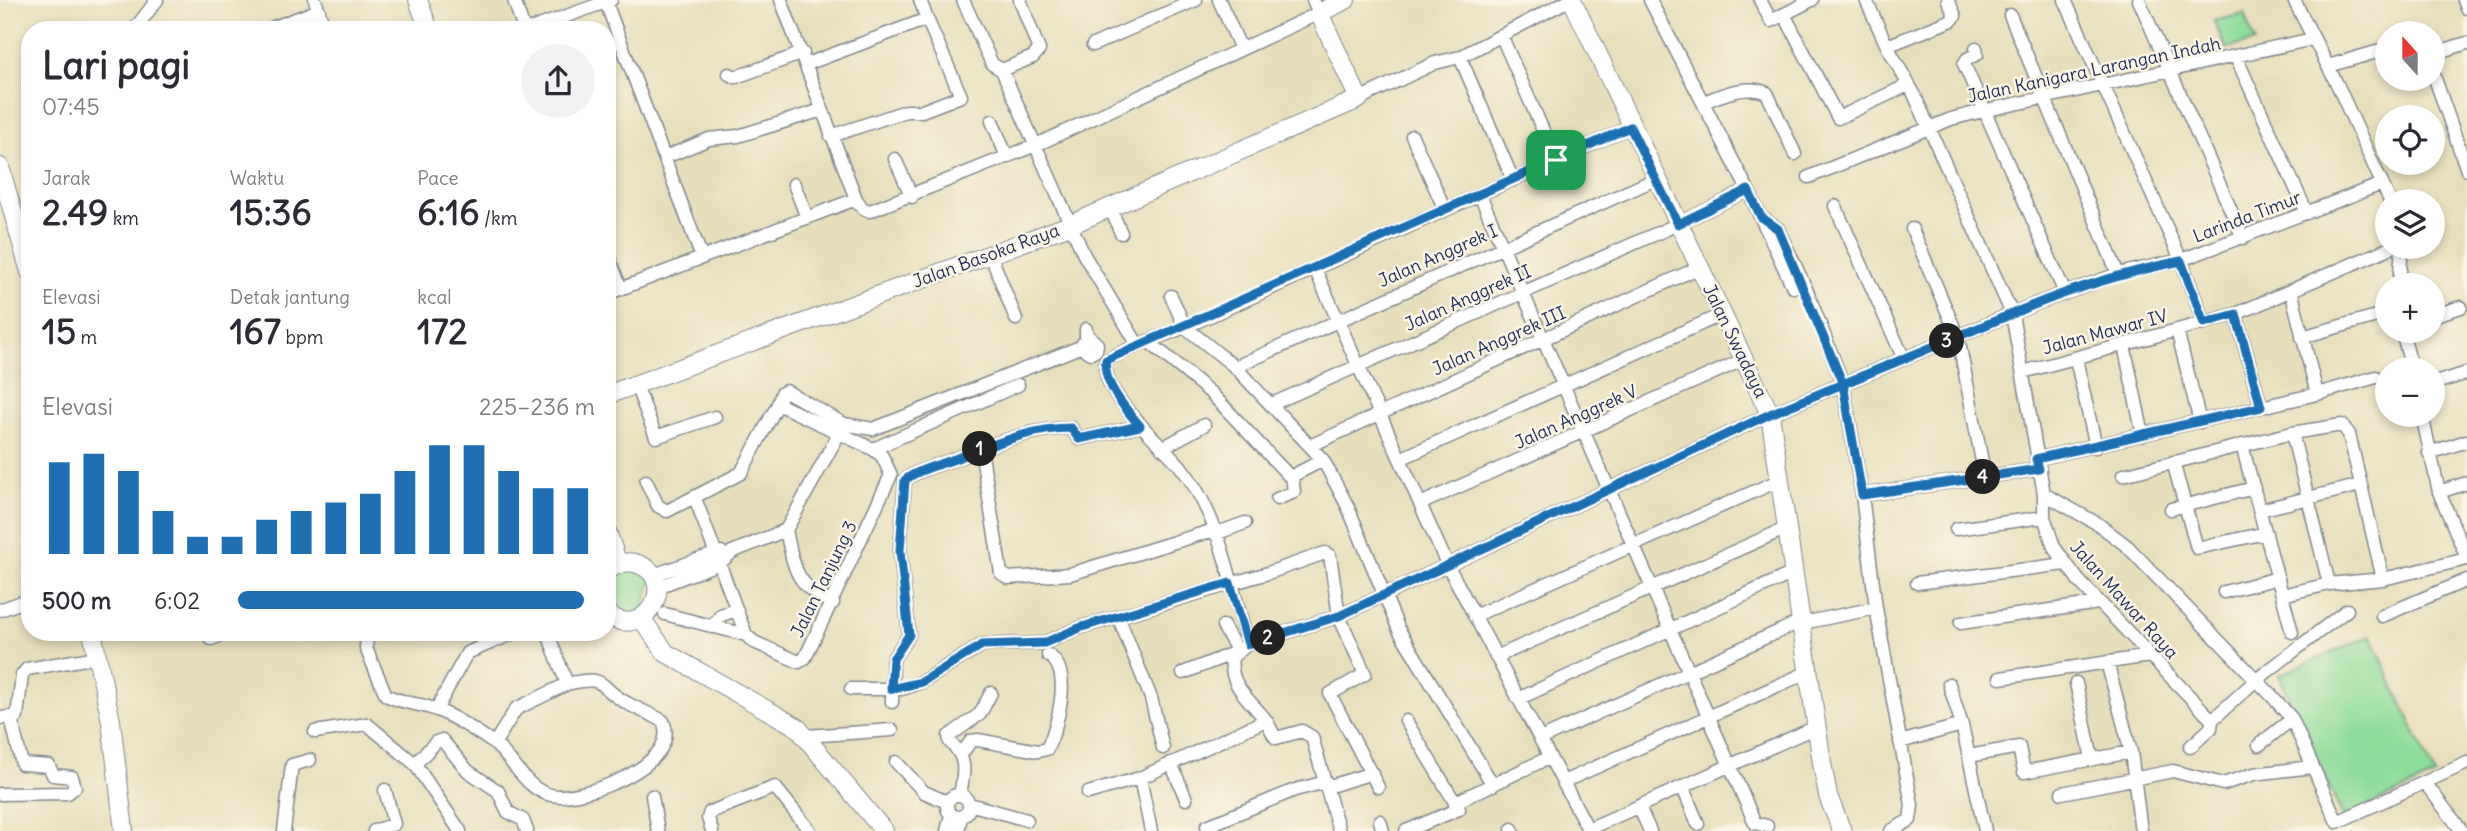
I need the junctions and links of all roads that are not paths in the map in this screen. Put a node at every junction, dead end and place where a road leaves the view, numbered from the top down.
1 (157, 0) edge
2 (418, 0) edge
3 (514, 0) edge
4 (781, 0) edge
5 (920, 0) edge
6 (963, 0) edge
7 (1196, 0) edge
8 (1219, 0) edge
9 (1346, 0) edge
10 (1650, 0) edge
11 (1760, 0) edge
12 (1812, 0) edge
13 (1866, 0) edge
14 (1948, 0) edge
15 (2065, 0) edge
16 (2139, 0) edge
17 (2294, 0) edge
18 (2464, 0) edge
19 (607, 1) edge
20 (1574, 1) edge
21 (1026, 2) edge
22 (317, 5) edge
23 (1316, 7) edge
24 (2467, 8) edge
25 (1784, 14) junction
26 (2010, 15) dead end
27 (927, 19) junction
28 (141, 21) edge
29 (284, 21) edge
30 (426, 21) edge
31 (522, 21) edge
32 (551, 21) edge
33 (614, 21) edge
34 (616, 25) edge
35 (1501, 35) junction
36 (2313, 39) junction
37 (2467, 43) edge
38 (1093, 45) dead end
39 (1887, 46) junction
40 (1976, 48) dead end
41 (1241, 49) junction
42 (2445, 50) edge
43 (2375, 52) edge
44 (1460, 57) junction
45 (2236, 57) junction
46 (805, 59) junction
47 (2328, 66) junction
48 (2170, 69) junction
49 (1002, 70) junction
50 (729, 74) dead end
51 (2102, 83) junction
52 (1908, 85) junction
53 (2440, 91) edge
54 (2043, 95) junction
55 (1359, 99) junction
56 (1704, 102) junction
57 (822, 110) junction
58 (1983, 111) junction
59 (992, 121) dead end
60 (1630, 127) junction
61 (1929, 128) junction
62 (831, 136) junction
63 (1412, 136) dead end
64 (1036, 145) junction
65 (673, 154) dead end
66 (1795, 154) dead end
67 (1007, 157) junction
68 (895, 159) dead end
69 (1556, 160) junction
70 (2466, 162) edge
71 (0, 167) edge
72 (1809, 177) dead end
73 (1656, 179) junction
74 (1513, 180) junction
75 (794, 184) dead end
76 (2382, 184) junction
77 (2384, 189) edge
78 (1748, 190) junction
79 (1480, 195) junction
80 (912, 197) junction
81 (856, 199) junction
82 (1835, 206) dead end
83 (1110, 208) junction
84 (1445, 210) junction
85 (2307, 213) junction
86 (1761, 217) junction
87 (807, 218) junction
88 (1678, 224) junction
89 (1070, 225) junction
90 (21, 228) edge
91 (1912, 229) dead end
92 (1121, 233) dead end
93 (2242, 238) junction
94 (1503, 246) junction
95 (990, 254) junction
96 (2375, 254) edge
97 (702, 258) junction
98 (2181, 261) junction
99 (1700, 268) junction
100 (1314, 269) junction
101 (2118, 274) junction
102 (616, 276) edge
103 (1794, 288) dead end
104 (621, 289) junction
105 (2291, 290) junction
106 (616, 291) edge
107 (1522, 292) junction
108 (2065, 293) junction
109 (1171, 296) dead end
110 (2461, 307) dead end
111 (2445, 312) edge
112 (1723, 314) junction
113 (2012, 314) junction
114 (2236, 314) junction
115 (2375, 316) edge
116 (1016, 319) dead end
117 (1338, 320) junction
118 (2204, 323) junction
119 (1185, 327) junction
120 (2177, 330) junction
121 (1087, 332) dead end
122 (1958, 337) junction
123 (2302, 337) junction
124 (1543, 341) junction
125 (1143, 343) junction
126 (2124, 345) junction
127 (1745, 359) junction
128 (1904, 359) junction
129 (2076, 359) junction
130 (1359, 366) junction
131 (1235, 367) junction
132 (2022, 372) junction
133 (2467, 373) edge
134 (2375, 377) edge
135 (2445, 380) edge
136 (987, 383) junction
137 (1843, 384) junction
138 (636, 385) junction
139 (1018, 385) dead end
140 (1563, 387) junction
141 (616, 393) edge
142 (2317, 394) junction
143 (992, 396) junction
144 (1272, 404) junction
145 (2261, 407) junction
146 (1380, 413) junction
147 (1770, 414) junction
148 (715, 417) dead end
149 (2200, 422) junction
150 (1204, 425) dead end
151 (1140, 426) junction
152 (2424, 427) edge
153 (842, 429) junction
154 (1585, 432) junction
155 (2292, 433) junction
156 (2143, 435) junction
157 (2467, 441) edge
158 (1312, 445) junction
159 (2242, 445) junction
160 (2096, 447) junction
161 (1162, 448) junction
162 (873, 449) junction
163 (981, 449) junction
164 (2429, 453) junction
165 (1400, 459) junction
166 (1323, 460) junction
167 (2173, 463) junction
168 (2038, 464) junction
169 (2123, 475) dead end
170 (1984, 477) junction
171 (1291, 478) junction
172 (1780, 480) junction
173 (646, 481) dead end
174 (2467, 483) edge
175 (2361, 485) junction
176 (2254, 488) junction
177 (1609, 492) junction
178 (2439, 492) junction
179 (2044, 494) junction
180 (1862, 495) junction
181 (695, 498) junction
182 (2308, 498) junction
183 (1277, 499) dead end
184 (1420, 504) junction
185 (2177, 507) junction
186 (2260, 510) junction
187 (2044, 517) junction
188 (1245, 523) dead end
189 (1787, 528) junction
190 (1956, 529) dead end
191 (786, 530) junction
192 (1215, 532) junction
193 (2266, 533) junction
194 (1633, 546) junction
195 (718, 558) junction
196 (2467, 559) edge
197 (1447, 564) junction
198 (2065, 564) junction
199 (616, 567) edge
200 (1793, 573) junction
201 (2278, 578) junction
202 (2383, 579) junction
203 (2467, 580) edge
204 (655, 581) junction
205 (1230, 583) junction
206 (1917, 583) dead end
207 (2329, 584) junction
208 (1651, 587) junction
209 (2224, 592) dead end
210 (1382, 594) junction
211 (2282, 595) junction
212 (21, 602) edge
213 (833, 603) junction
214 (2099, 603) junction
215 (1876, 608) junction
216 (0, 610) edge
217 (737, 610) junction
218 (2347, 610) dead end
219 (665, 614) dead end
220 (616, 616) edge
221 (1118, 616) junction
222 (1339, 616) junction
223 (1474, 616) junction
224 (2382, 616) dead end
225 (641, 618) junction
226 (1801, 622) junction
227 (1961, 623) dead end
228 (1223, 626) dead end
229 (712, 627) junction
230 (1671, 630) junction
231 (2292, 632) dead end
232 (746, 635) junction
233 (94, 641) edge
234 (366, 641) edge
235 (495, 641) edge
236 (549, 641) edge
237 (1240, 649) junction
238 (1048, 655) dead end
239 (2150, 656) junction
240 (97, 657) junction
241 (1496, 657) junction
242 (2107, 662) junction
243 (1689, 671) junction
244 (1808, 672) junction
245 (1183, 673) dead end
246 (2000, 678) dead end
247 (2255, 681) junction
248 (2076, 683) dead end
249 (567, 684) junction
250 (1949, 684) dead end
251 (851, 688) dead end
252 (991, 693) dead end
253 (891, 695) junction
254 (1518, 699) junction
255 (436, 710) junction
256 (6, 718) edge
257 (1711, 718) junction
258 (2291, 719) junction
259 (1266, 720) junction
260 (2212, 720) junction
261 (1406, 721) dead end
262 (1962, 725) junction
263 (1816, 727) junction
264 (892, 730) dead end
265 (315, 732) dead end
266 (806, 736) junction
267 (1540, 739) junction
268 (1900, 742) junction
269 (494, 744) junction
270 (2259, 745) dead end
271 (2190, 747) dead end
272 (1163, 748) dead end
273 (2131, 752) junction
274 (962, 753) junction
275 (1969, 756) junction
276 (1550, 757) junction
277 (2092, 759) junction
278 (310, 760) dead end
279 (896, 762) dead end
280 (2467, 763) edge
281 (415, 764) junction
282 (1171, 764) junction
283 (1732, 766) junction
284 (2312, 767) junction
285 (1372, 773) junction
286 (1140, 778) junction
287 (2136, 780) junction
288 (1563, 782) junction
289 (2425, 783) junction
290 (1326, 784) junction
291 (1493, 785) junction
292 (1378, 788) dead end
293 (1683, 788) junction
294 (385, 790) dead end
295 (1088, 793) dead end
296 (2062, 793) dead end
297 (0, 794) edge
298 (652, 796) dead end
299 (965, 799) junction
300 (1185, 799) dead end
301 (1456, 802) junction
302 (1639, 807) junction
303 (953, 811) junction
304 (1027, 820) dead end
305 (1698, 824) dead end
306 (1207, 826) dead end
307 (1767, 826) dead end
308 (1913, 826) edge
309 (1588, 830) edge
310 (124, 831) edge
311 (284, 831) edge
312 (374, 831) edge
313 (460, 831) edge
314 (527, 831) edge
315 (658, 831) edge
316 (712, 831) edge
317 (810, 831) edge
318 (884, 831) edge
319 (947, 831) edge
320 (958, 831) edge
321 (1152, 831) edge
322 (1339, 831) edge
323 (1406, 831) edge
324 (1650, 831) edge
325 (1842, 831) edge
326 (1891, 831) edge
327 (1985, 831) edge
328 (2141, 831) edge
329 (2462, 831) edge

1 - 28 street
2 - 30 street
3 - 31 street
4 - 46 street
5 - 27 street
6 - 49 street
7 - 38 street
8 - 41 street
9 - 23 street
10 - 56 street
11 - 25 street
12 - 25 street
13 - 39 street, Jalan Mawar Raya
14 - 39 street
15 - 51 street
16 - 48 street
17 - 36 street
18 - 24 street
19 - 32 street
19 - 33 street
20 - 35 street
20 - 60 street, Jalan Swadaya
21 - 49 street
22 - 29 street
23 - 41 street
23 - 55 street
25 - 52 street
26 - 54 street
27 - 46 street
27 - 62 street
34 - 97 street
35 - 44 street
35 - 69 street
36 - 45 street, Jalan Kanigara Larangan Indah
36 - 47 street
37 - 42 street
39 - 52 street, Jalan Mawar Raya
40 - 58 street
41 - 64 street
43 - 47 street
44 - 55 street
44 - 74 street
45 - 48 street, Jalan Kanigara Larangan Indah
45 - 85 street
46 - 50 street
46 - 57 street
47 - 76 street
48 - 51 street, Jalan Kanigara Larangan Indah
48 - 93 street
49 - 64 street
51 - 54 street, Jalan Kanigara Larangan Indah
51 - 98 street
52 - 61 street, Jalan Mawar Raya
53 - 70 street
54 - 58 street, Jalan Kanigara Larangan Indah
54 - 101 street
55 - 83 street, Jalan Basoka Raya
56 - 66 street
56 - 78 street
57 - 62 street
57 - 65 street
58 - 61 street, Jalan Kanigara Larangan Indah
58 - 108 street
59 - 67 street
60 - 69 street
60 - 73 street, Jalan Swadaya
61 - 72 street, Jalan Kanigara Larangan Indah
61 - 113 street, Jalan Mawar Raya
62 - 81 street
63 - 84 street
64 - 67 street
64 - 89 street
67 - 80 street
68 - 80 street
69 - 74 street
71 - 90 street
73 - 88 street, Jalan Swadaya
73 - 94 street, Jalan Anggrek I
74 - 79 street
75 - 87 street
76 - 77 street
76 - 85 street, Larinda Timur
78 - 86 street
78 - 88 street, Jalan Anggrek II
79 - 84 street
79 - 94 street
80 - 81 street
81 - 87 street
82 - 128 street
83 - 89 street, Jalan Basoka Raya
83 - 92 street
84 - 100 street
85 - 93 street, Larinda Timur
86 - 103 street
86 - 137 street
87 - 97 street
88 - 99 street, Jalan Swadaya
88 - 107 street, Jalan Anggrek II
89 - 95 street, Jalan Basoka Raya
89 - 125 street
91 - 122 street
93 - 98 street, Larinda Timur
94 - 107 street
94 - 117 street, Jalan Anggrek I
95 - 116 street
95 - 138 street, Jalan Basoka Raya
96 - 105 street, Jalan Mawar IV
97 - 104 street
98 - 101 street, Larinda Timur
98 - 118 street
99 - 112 street, Jalan Swadaya
99 - 124 street, Jalan Anggrek III
100 - 117 street
100 - 119 street
101 - 108 street, Larinda Timur
102 - 104 street
104 - 106 street
105 - 114 street, Jalan Mawar IV
105 - 123 street
107 - 124 street
107 - 130 street, Jalan Anggrek II
108 - 113 street, Larinda Timur
109 - 119 street
110 - 111 street
112 - 127 street, Jalan Swadaya
112 - 140 street
113 - 122 street, Larinda Timur
113 - 132 street, Jalan Mawar Raya
114 - 118 street, Jalan Mawar IV
114 - 145 street
115 - 123 street
117 - 130 street
117 - 131 street, Jalan Anggrek I
118 - 120 street, Jalan Mawar IV
119 - 125 street
119 - 131 street
120 - 126 street, Jalan Mawar IV
120 - 149 street
121 - 136 street
122 - 128 street, Larinda Timur
122 - 170 street
123 - 142 street
124 - 140 street
124 - 146 street, Jalan Anggrek III
125 - 151 street
125 - 171 street
126 - 129 street, Jalan Mawar IV
126 - 156 street
127 - 147 street, Jalan Swadaya
127 - 154 street, Jalan Anggrek V
128 - 137 street, Larinda Timur
129 - 132 street, Jalan Mawar IV
129 - 160 street
130 - 144 street, Jalan Anggrek II
130 - 146 street
131 - 144 street
132 - 168 street, Jalan Mawar Raya
133 - 135 street
134 - 142 street
136 - 143 street
136 - 153 street
137 - 147 street, Larinda Timur
137 - 180 street
138 - 141 street, Jalan Basoka Raya
138 - 148 street
139 - 143 street
140 - 154 street
140 - 165 street
142 - 145 street
143 - 162 street
144 - 158 street
145 - 149 street
146 - 158 street, Jalan Anggrek III
146 - 165 street
147 - 172 street, Jalan Swadaya
147 - 177 street, Larinda Timur
149 - 156 street
150 - 161 street
151 - 161 street
151 - 163 street
152 - 164 street
153 - 162 street
153 - 181 street
153 - 191 street
154 - 177 street
154 - 184 street, Jalan Anggrek V
155 - 159 street
155 - 175 street
155 - 182 street
156 - 160 street
157 - 164 street
158 - 166 street
159 - 167 street
159 - 176 street
160 - 168 street
161 - 192 street
162 - 213 street, Jalan Tanjung 3
163 - 192 street
163 - 253 street
164 - 178 street
165 - 184 street
166 - 171 street
166 - 210 street
167 - 169 street
167 - 185 street
168 - 170 street
168 - 179 street, Jalan Mawar Raya
170 - 180 street
171 - 183 street
172 - 189 street, Jalan Swadaya
172 - 194 street
173 - 181 street
174 - 178 street
175 - 182 street
175 - 202 street
176 - 185 street
176 - 186 street
177 - 194 street
177 - 197 street, Larinda Timur
178 - 196 street
179 - 187 street, Jalan Mawar Raya
179 - 247 street
180 - 215 street
181 - 195 street
182 - 186 street
182 - 207 street
184 - 197 street
185 - 193 street
186 - 193 street
187 - 190 street
187 - 198 street, Jalan Mawar Raya
188 - 192 street
189 - 200 street, Jalan Swadaya
189 - 208 street
191 - 195 street
191 - 213 street
192 - 205 street
193 - 201 street
194 - 208 street
194 - 223 street
195 - 204 street
195 - 217 street
196 - 202 street
197 - 210 street, Larinda Timur
197 - 223 street
198 - 206 street
198 - 214 street, Jalan Mawar Raya
199 - 204 street
200 - 226 street, Jalan Swadaya
200 - 230 street
201 - 209 street
201 - 211 street
202 - 207 street
203 - 224 street
204 - 225 street
205 - 221 street
205 - 222 street
205 - 237 street
207 - 211 street
208 - 230 street
208 - 241 street
210 - 222 street, Larinda Timur
210 - 291 street
211 - 231 street
212 - 216 street
213 - 232 street, Jalan Tanjung 3
214 - 227 street
214 - 239 street, Jalan Mawar Raya
215 - 226 street
215 - 268 street
217 - 229 street
217 - 232 street
218 - 247 street
219 - 229 street
220 - 225 street
221 - 253 street
221 - 272 street
222 - 237 street, Larinda Timur
222 - 285 street
223 - 241 street
225 - 266 street
226 - 243 street
226 - 244 street, Jalan Swadaya
228 - 237 street
229 - 232 street
230 - 243 street
230 - 254 street
233 - 240 street
234 - 255 street
235 - 255 street
236 - 249 street
237 - 245 street, Larinda Timur
237 - 259 street
238 - 274 street
239 - 242 street
239 - 260 street, Jalan Mawar Raya
240 - 256 street
240 - 310 street
241 - 254 street
242 - 246 street
242 - 273 street
243 - 257 street
243 - 267 street
244 - 257 street
244 - 263 street, Jalan Swadaya
247 - 258 street
247 - 260 street
248 - 277 street
249 - 269 street
249 - 269 street
250 - 262 street
251 - 253 street
252 - 274 street
254 - 267 street
255 - 269 street
256 - 297 street
257 - 283 street
257 - 288 street
258 - 270 street
258 - 284 street
259 - 282 street
259 - 290 street
260 - 271 street
261 - 301 street
262 - 268 street
262 - 275 street
263 - 283 street
263 - 325 street, Jalan Swadaya
264 - 266 street
265 - 281 street
266 - 318 street
267 - 276 street
268 - 308 street
273 - 277 street
273 - 287 street
274 - 299 street
275 - 277 street
275 - 327 street
276 - 288 street
276 - 291 street
278 - 311 street
279 - 303 street
280 - 289 street
281 - 313 street
281 - 314 street
282 - 286 street
282 - 300 street
283 - 293 street
283 - 307 street
284 - 287 street
284 - 289 street
285 - 290 street
285 - 292 street
286 - 295 street
286 - 321 street
287 - 296 street
287 - 328 street
288 - 309 street
289 - 329 street
290 - 306 street
290 - 322 street
291 - 301 street
293 - 302 street
293 - 305 street
294 - 312 street
298 - 315 street
299 - 303 street
299 - 303 street
299 - 304 street
301 - 323 street
302 - 309 street
302 - 324 street
303 - 319 street
303 - 320 street
308 - 326 street
316 - 317 street

